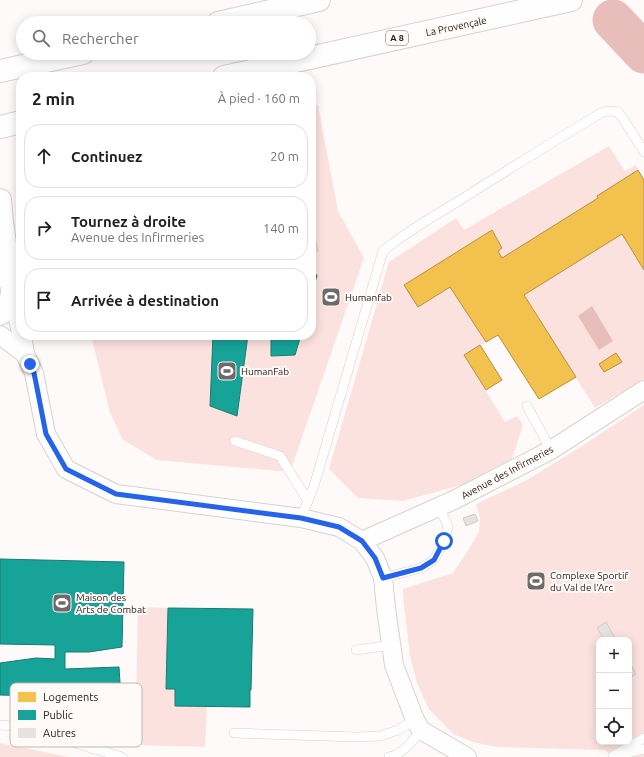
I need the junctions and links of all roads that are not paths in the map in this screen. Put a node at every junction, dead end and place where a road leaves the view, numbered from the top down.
1 (280, 0) edge
2 (319, 0) edge
3 (571, 0) edge
4 (230, 16) edge
5 (249, 16) edge
6 (316, 57) edge
7 (51, 60) edge
8 (301, 60) edge
9 (0, 71) edge
10 (247, 72) edge
11 (16, 123) edge
12 (0, 127) edge
13 (644, 152) edge
14 (0, 200) edge
15 (1, 225) edge
16 (7, 280) edge
17 (16, 313) edge
18 (0, 314) edge
19 (0, 335) edge
20 (23, 340) edge
21 (25, 354) junction
22 (644, 390) edge
23 (527, 406) dead end
24 (235, 441) dead end
25 (551, 450) junction
26 (308, 501) junction
27 (439, 507) junction
28 (301, 518) junction
29 (362, 541) junction
30 (383, 578) junction
31 (391, 646) junction
32 (356, 650) dead end
33 (0, 725) edge
34 (418, 725) junction
35 (10, 726) edge
36 (234, 733) dead end
37 (644, 738) edge
38 (90, 747) edge
39 (93, 748) joint
40 (644, 749) edge
41 (612, 756) edge
42 (122, 757) edge
43 (389, 757) edge
44 (467, 757) edge

1 - 4 main road
2 - 5 main road
3 - 6 main road, La Provençale / A 8
7 - 9 main road
8 - 10 main road, La Provençale / A 8
11 - 12 main road
13 - 26 lane
14 - 15 main road
15 - 16 main road
16 - 17 street
16 - 18 main road
19 - 21 street
20 - 21 street
21 - 28 street
22 - 25 street, Avenue des Infirmeries
23 - 25 lane
24 - 26 lane
25 - 27 street, Avenue des Infirmeries
26 - 28 lane
27 - 29 street, Avenue des Infirmeries
27 - 30 lane
28 - 29 street
29 - 30 street
30 - 31 street
31 - 32 lane
31 - 34 street
33 - 35 lane
34 - 36 lane
34 - 43 lane
34 - 44 street
37 - 41 lane
38 - 39 lane
39 - 42 lane
40 - 41 lane

